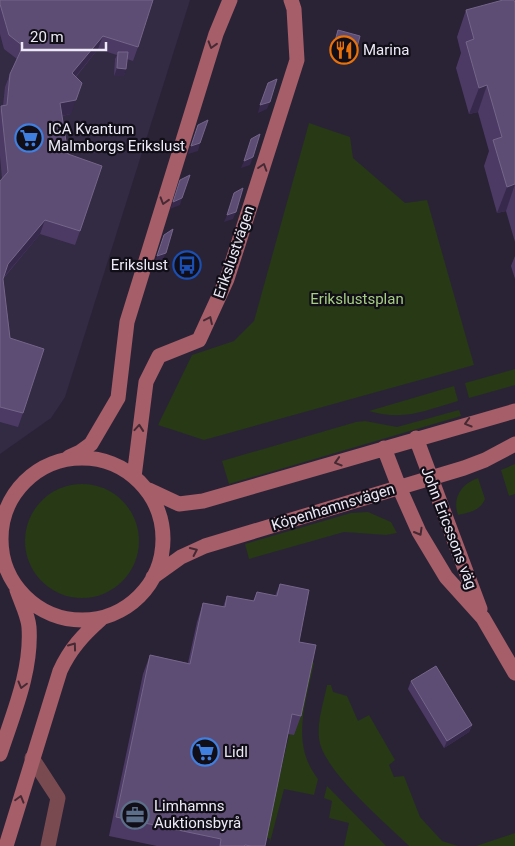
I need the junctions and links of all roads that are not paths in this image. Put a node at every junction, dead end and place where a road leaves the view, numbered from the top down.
1 (230, 0) edge
2 (290, 0) edge
3 (515, 410) edge
4 (416, 438) junction
5 (515, 444) edge
6 (384, 448) junction
7 (63, 460) junction
8 (134, 477) junction
9 (430, 477) junction
10 (399, 488) junction
11 (149, 490) junction
12 (4, 508) edge
13 (153, 577) junction
14 (8, 578) edge
15 (483, 618) junction
16 (100, 619) junction
17 (515, 673) edge
18 (0, 754) edge
19 (32, 758) junction
20 (6, 846) edge
21 (48, 846) edge

1 -> 7 street
8 -> 2 street, Erikslustvägen
3 -> 4 street, Köpenhamnsvägen
4 - 6 street, Köpenhamnsvägen
4 - 9 street, John Ericssons väg
5 - 9 street, Köpenhamnsvägen
6 - 10 street, John Ericssons väg
6 -> 11 street, Köpenhamnsvägen
7 - 8 street, Köpenhamnsvägen
7 - 12 street, Köpenhamnsvägen
8 - 11 street, Köpenhamnsvägen
9 - 10 street, Köpenhamnsvägen
9 - 15 street, John Ericssons väg
13 -> 10 street, Köpenhamnsvägen
10 -> 15 street, John Ericssons väg
11 - 13 street, Köpenhamnsvägen
12 - 14 street, Köpenhamnsvägen
13 - 16 street, Köpenhamnsvägen
14 - 16 street, Köpenhamnsvägen
14 -> 18 street
15 - 17 street, John Ericssons väg
19 -> 16 street
20 -> 19 street
19 - 21 street

